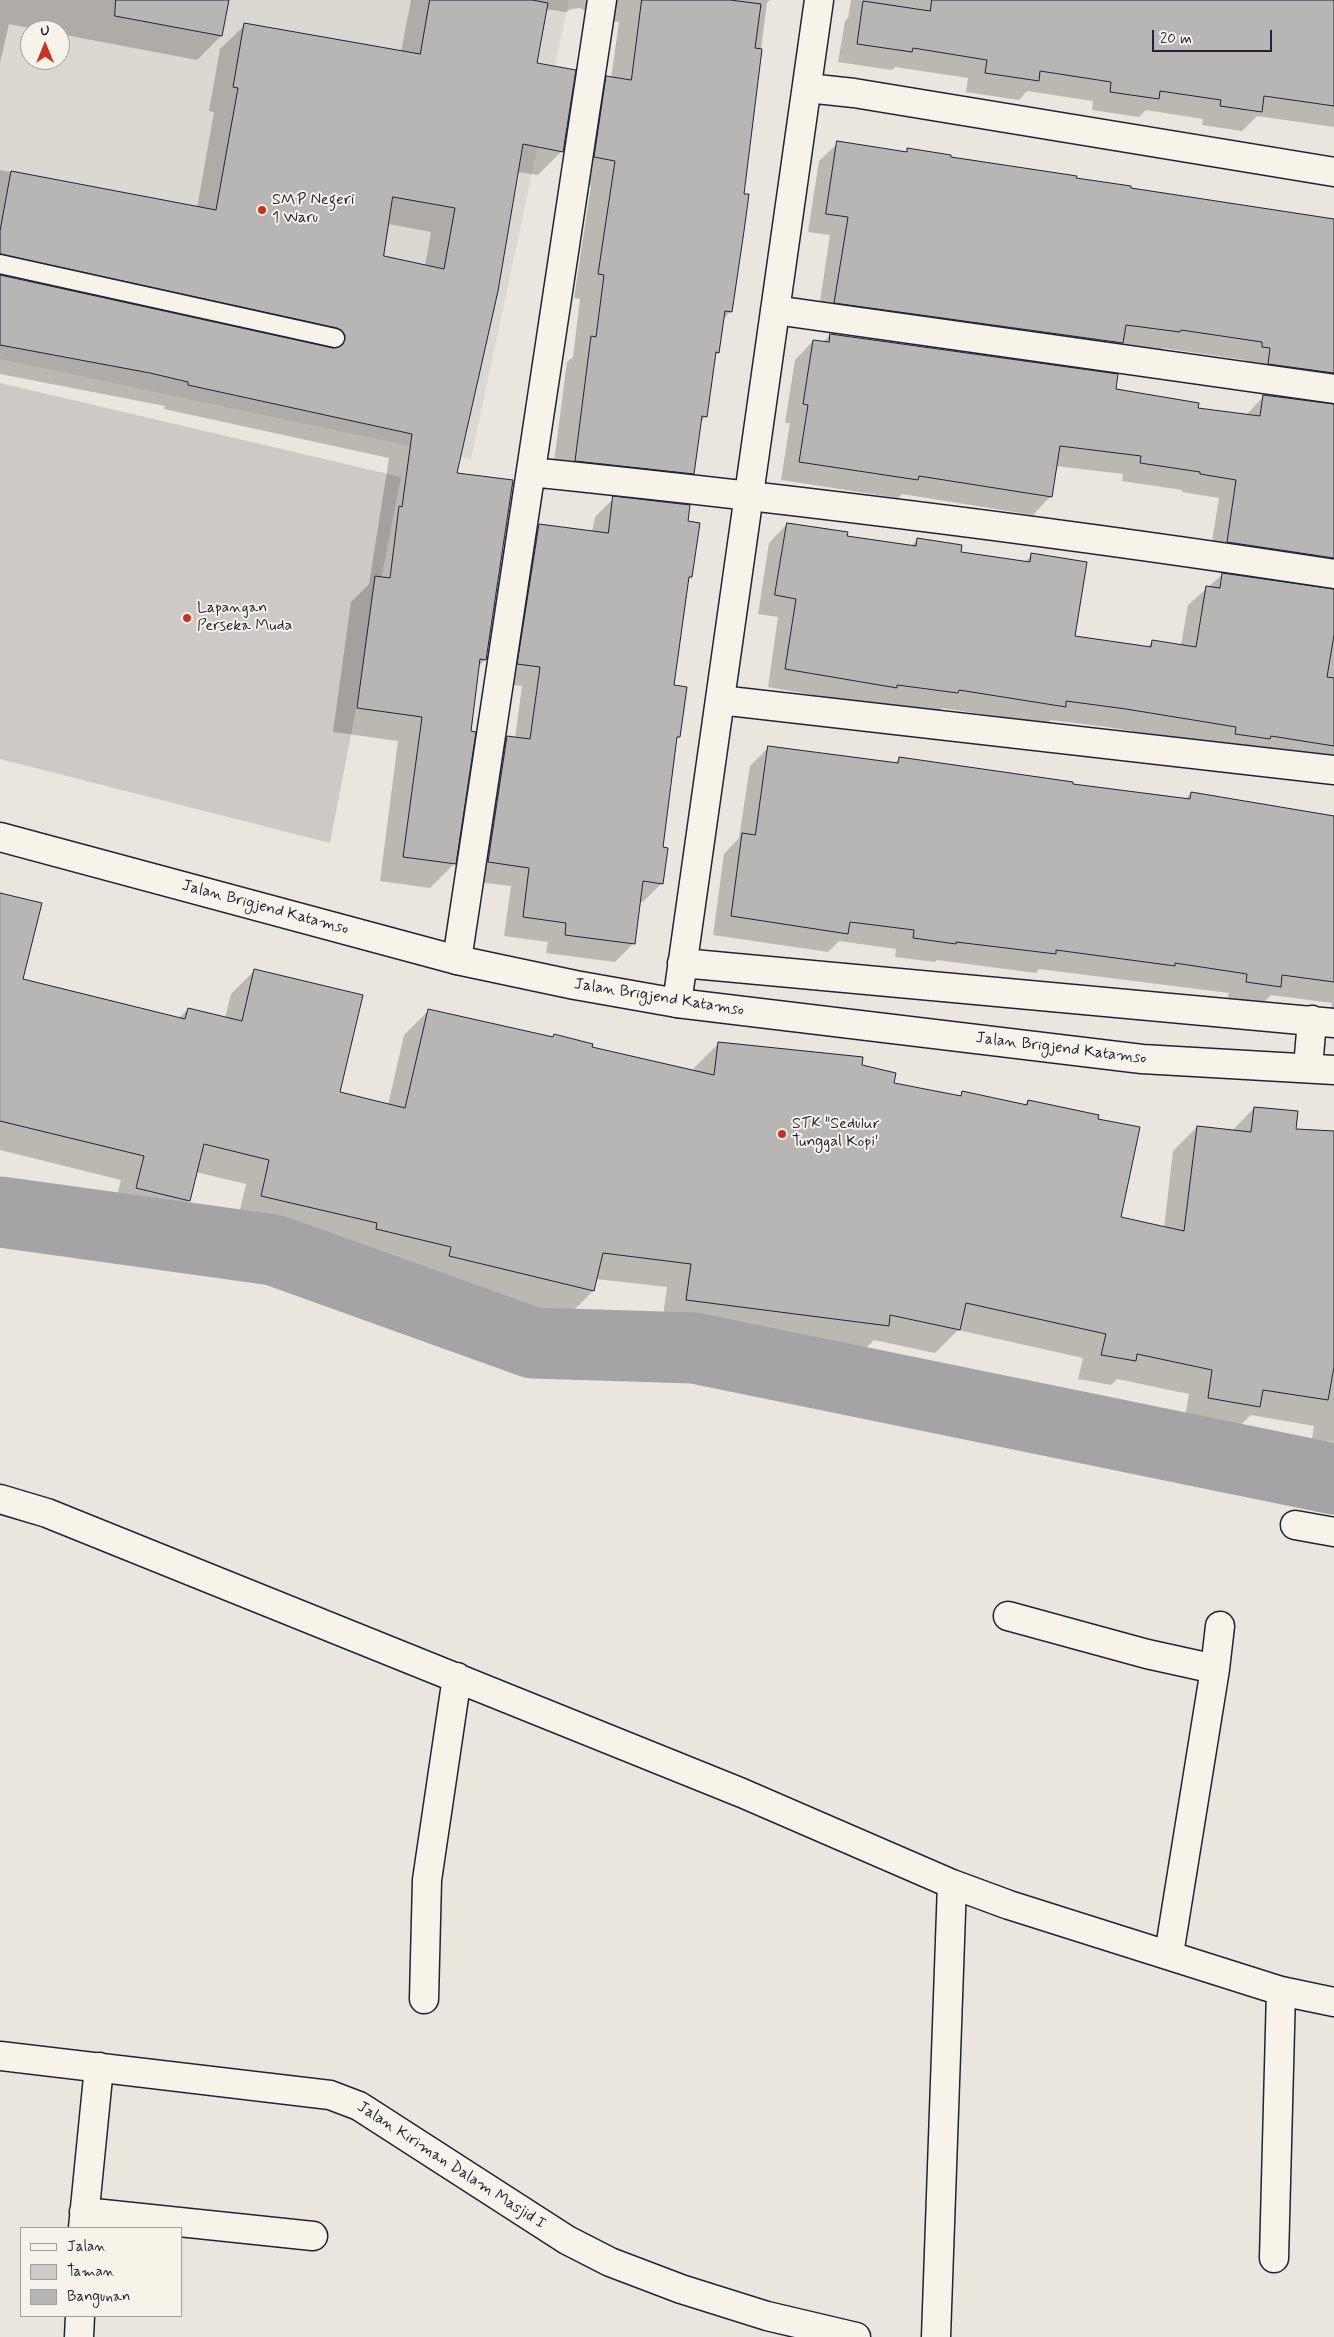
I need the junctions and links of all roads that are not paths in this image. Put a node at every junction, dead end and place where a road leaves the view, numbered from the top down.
1 (602, 0) edge
2 (819, 0) edge
3 (807, 88) junction
4 (1334, 172) edge
5 (0, 264) edge
6 (775, 310) junction
7 (335, 338) dead end
8 (1334, 389) edge
9 (531, 472) junction
10 (749, 494) junction
11 (1334, 574) edge
12 (720, 700) junction
13 (1334, 770) edge
14 (0, 837) edge
15 (457, 960) junction
16 (682, 963) junction
17 (677, 1003) junction
18 (1323, 1021) edge
19 (1321, 1069) edge
20 (0, 1499) edge
21 (1295, 1525) dead end
22 (1334, 1532) edge
23 (1008, 1616) dead end
24 (1220, 1626) dead end
25 (1216, 1669) junction
26 (457, 1677) junction
27 (952, 1884) junction
28 (1169, 1954) junction
29 (1281, 1991) junction
30 (424, 1999) dead end
31 (1334, 2002) edge
32 (0, 2056) edge
33 (99, 2067) junction
34 (84, 2220) edge
35 (313, 2236) dead end
36 (1274, 2258) dead end
37 (80, 2317) edge
38 (79, 2337) edge
39 (856, 2337) edge
40 (936, 2337) edge

1 - 9 street
2 - 3 street
3 - 4 street
3 - 6 street
5 - 7 lane
6 - 8 street
6 - 10 street
9 - 10 street
9 - 15 street
10 - 11 street
10 - 12 street
12 - 13 street
12 - 16 street
14 - 15 street, Jalan Brigjend Katamso
15 - 17 street, Jalan Brigjend Katamso
16 - 17 street
16 - 18 street
17 - 19 street, Jalan Brigjend Katamso
18 - 19 street
20 - 26 street
21 - 22 street
23 - 25 street
24 - 25 street
25 - 28 street
26 - 27 street
26 - 30 street
27 - 28 street
27 - 40 street
28 - 29 street
29 - 31 street
29 - 36 street
32 - 33 street, Jalan Kiriman Dalam Masjid I
33 - 34 street
33 - 39 street, Jalan Kiriman Dalam Masjid I
34 - 35 street
37 - 38 street

